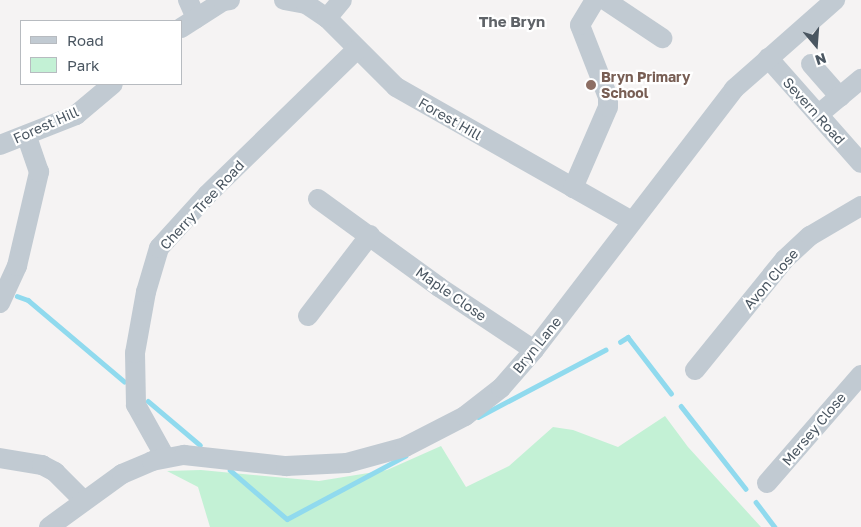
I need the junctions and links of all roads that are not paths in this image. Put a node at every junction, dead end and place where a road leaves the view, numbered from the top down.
1 (188, 0) edge
2 (230, 0) edge
3 (284, 0) edge
4 (342, 0) edge
5 (595, 0) edge
6 (605, 0) edge
7 (835, 0) edge
8 (327, 18) junction
9 (189, 23) edge
10 (662, 38) dead end
11 (357, 49) junction
12 (768, 58) junction
13 (811, 64) dead end
14 (861, 79) edge
15 (112, 85) edge
16 (840, 97) junction
17 (819, 114) junction
18 (26, 135) junction
19 (0, 145) edge
20 (861, 163) edge
21 (572, 188) junction
22 (318, 198) dead end
23 (861, 206) edge
24 (632, 221) junction
25 (370, 235) junction
26 (0, 303) edge
27 (308, 316) dead end
28 (534, 350) junction
29 (695, 370) dead end
30 (861, 375) edge
31 (165, 457) junction
32 (0, 458) edge
33 (767, 483) dead end
34 (83, 500) junction
35 (53, 526) edge

1 - 9 street
2 - 9 street
3 - 8 street, Forest Hill
4 - 8 street
5 - 21 street
6 - 10 street
7 - 12 street, Bryn Lane
8 - 11 street, Forest Hill
11 - 21 street, Forest Hill
11 - 31 street, Cherry Tree Road
12 - 17 street, Severn Road
12 - 24 street, Bryn Lane
13 - 16 street
14 - 16 street
15 - 18 street, Forest Hill
16 - 17 street
17 - 20 street, Severn Road
18 - 19 street, Forest Hill
18 - 26 street
21 - 24 street, Forest Hill
22 - 25 street, Maple Close
23 - 29 street, Avon Close
24 - 28 street, Bryn Lane
25 - 27 street
25 - 28 street, Maple Close
28 - 31 street, Bryn Lane
30 - 33 street, Mersey Close
31 - 34 street, Bryn Lane
32 - 34 street
34 - 35 street, Bryn Lane

